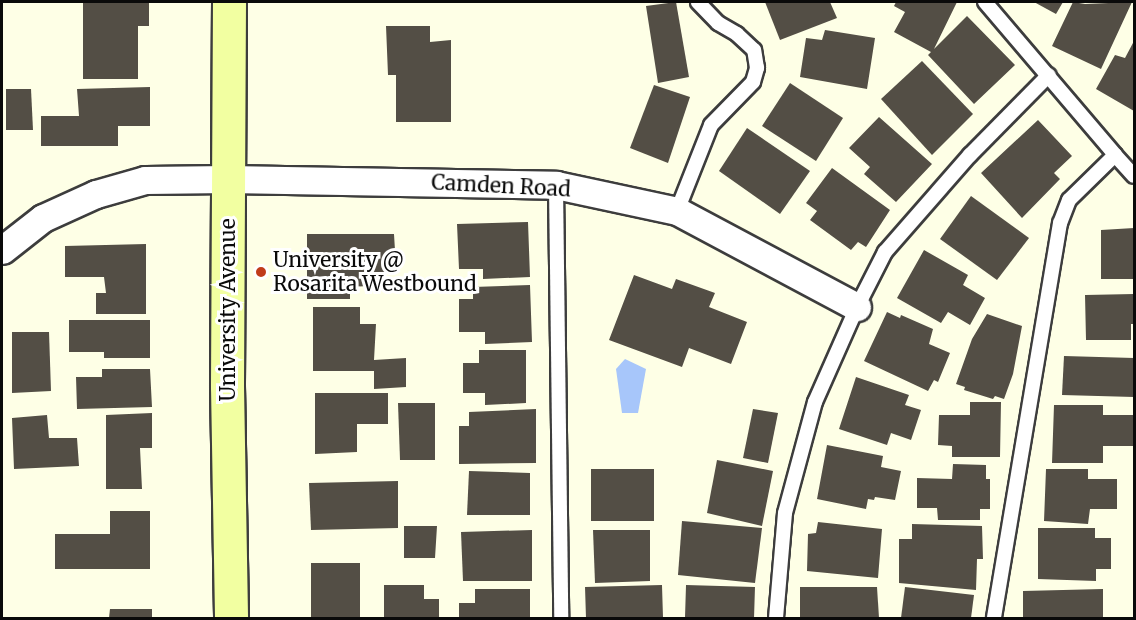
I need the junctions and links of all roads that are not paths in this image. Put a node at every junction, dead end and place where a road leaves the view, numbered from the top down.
1 (229, 2) edge
2 (698, 2) edge
3 (985, 2) edge
4 (1049, 75) junction
5 (1115, 155) junction
6 (1134, 176) edge
7 (228, 178) junction
8 (556, 185) junction
9 (677, 211) junction
10 (2, 250) edge
11 (857, 307) junction
12 (231, 618) edge
13 (561, 618) edge
14 (776, 618) edge
15 (994, 618) edge

1 - 7 street, University Avenue
2 - 9 lane
3 - 4 lane
4 - 5 lane
4 - 11 lane
5 - 6 lane
5 - 15 lane
7 - 8 street, Camden Road
7 - 10 street, Camden Road
7 - 12 street, University Avenue
8 - 9 street, Camden Road
8 - 13 lane
9 - 11 street, Camden Road
11 - 14 lane

